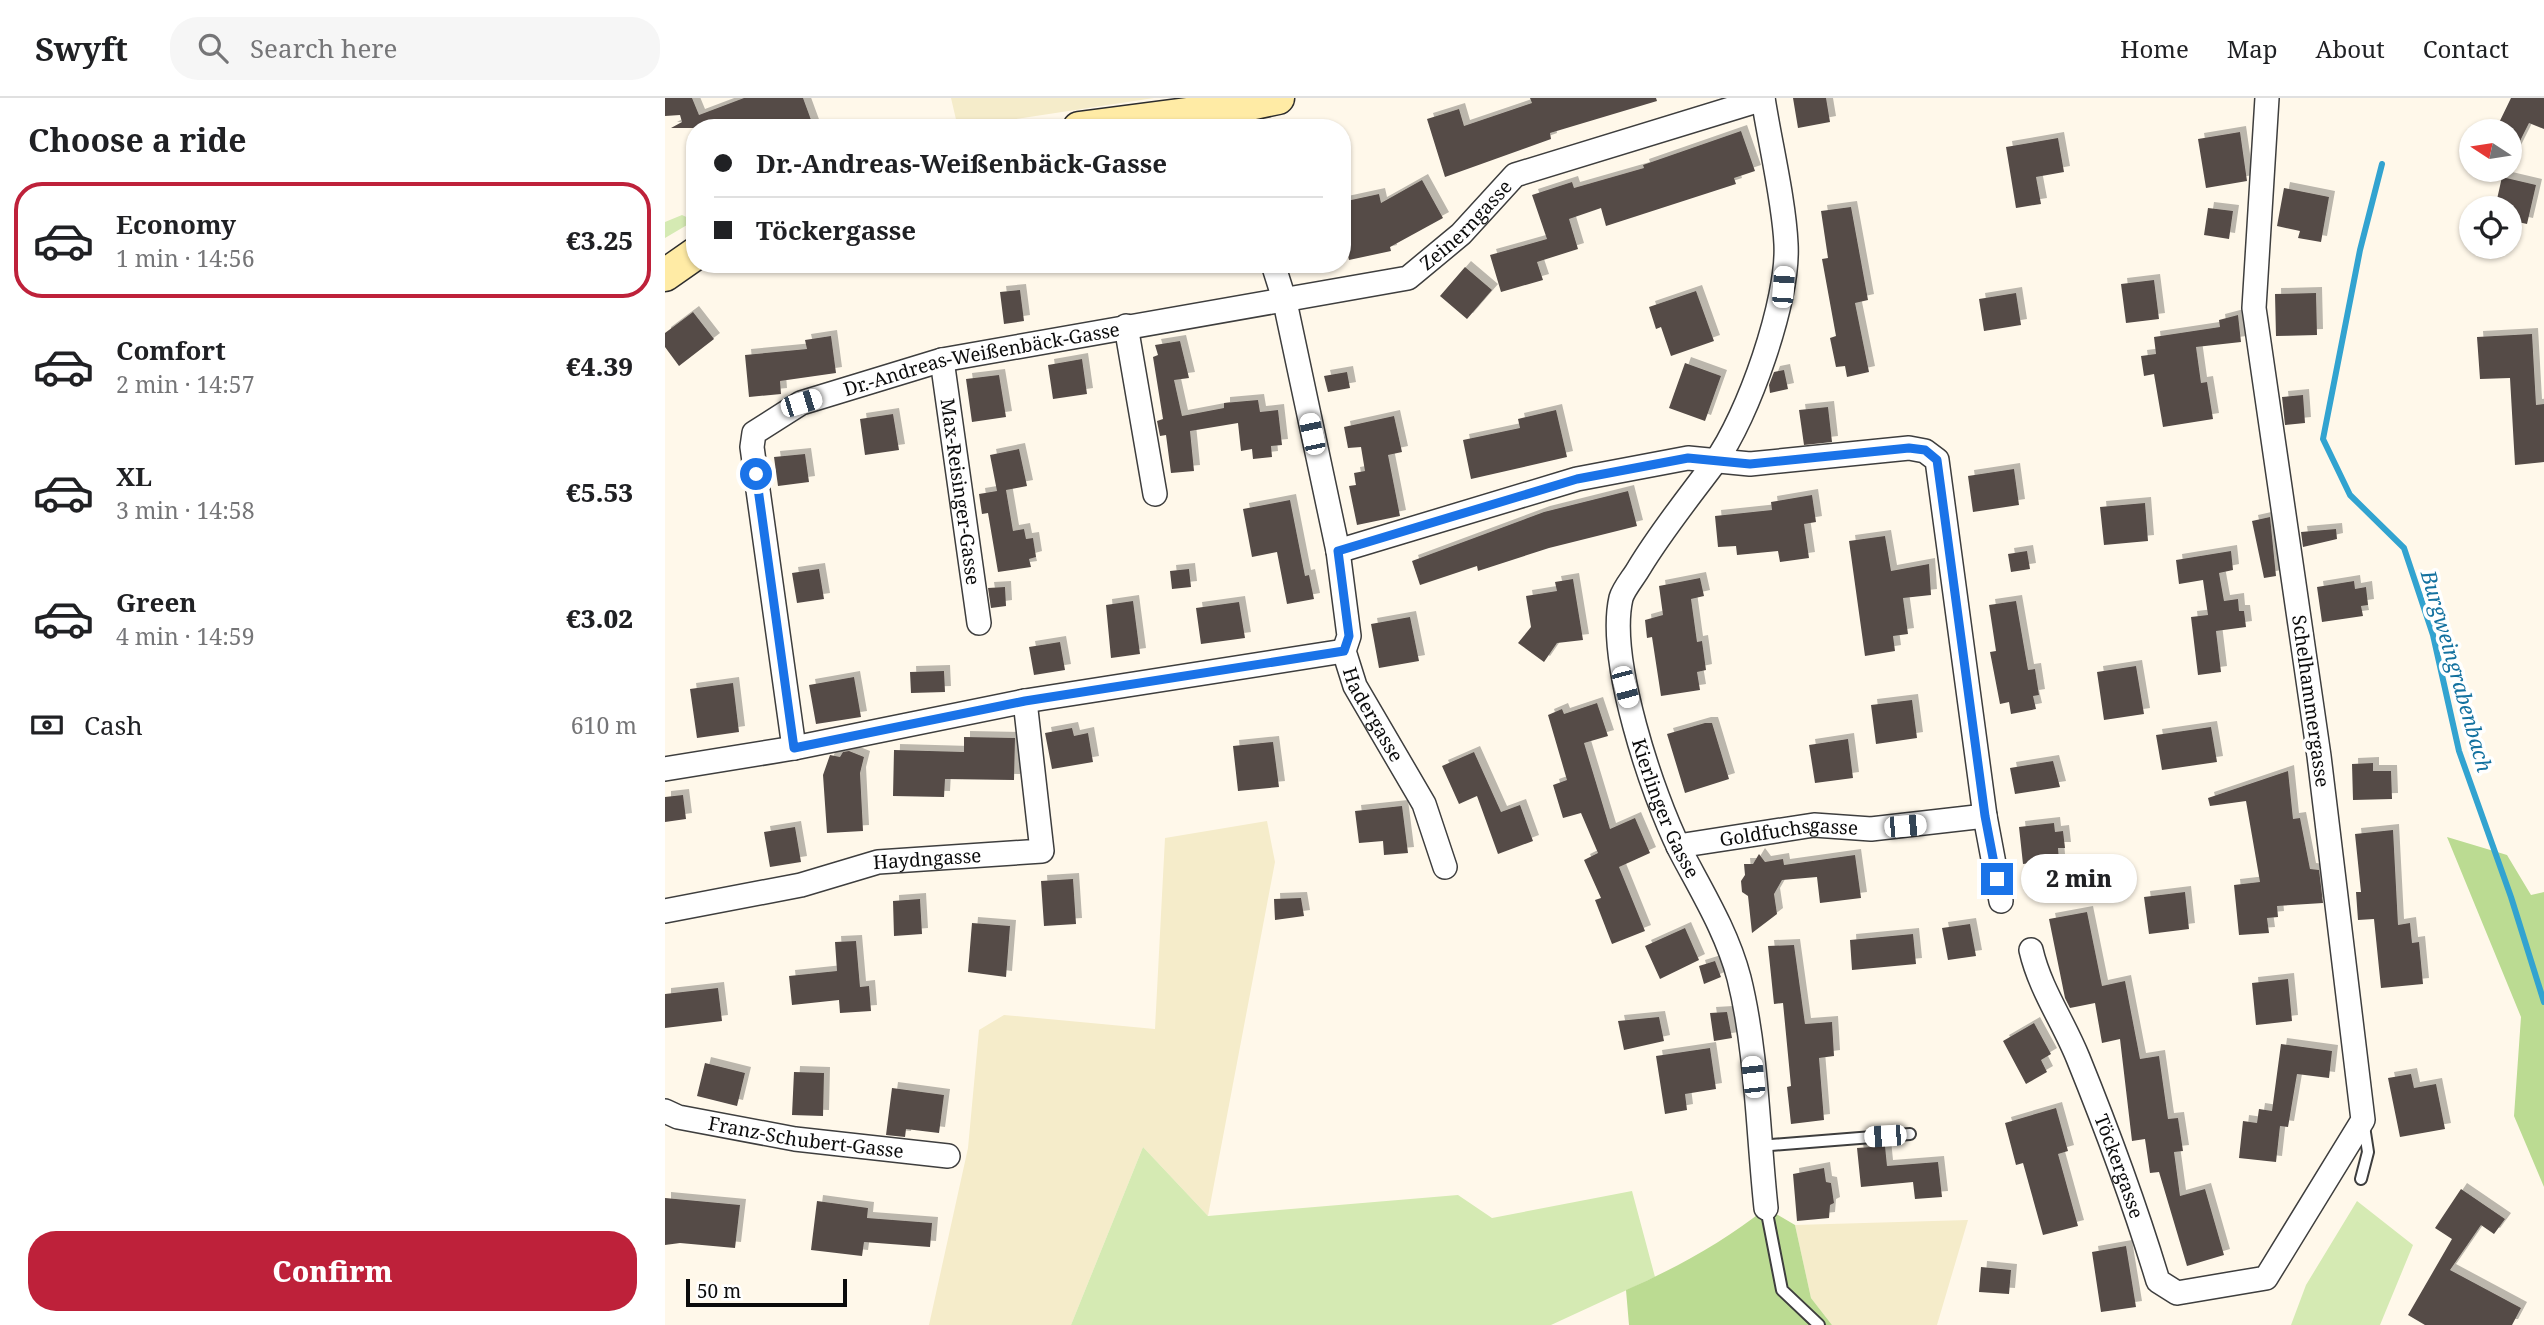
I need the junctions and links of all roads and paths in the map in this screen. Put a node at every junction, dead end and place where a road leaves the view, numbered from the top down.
1 (1278, 98) edge
2 (2267, 98) edge
3 (1763, 99) edge
4 (1229, 119) edge
5 (686, 260) edge
6 (1276, 273) edge
7 (665, 275) edge
8 (1285, 302) junction
9 (1126, 326) junction
10 (942, 360) junction
11 (1717, 459) junction
12 (1155, 494) dead end
13 (1338, 551) junction
14 (979, 623) dead end
15 (1344, 651) junction
16 (1025, 701) junction
17 (794, 748) junction
18 (665, 769) edge
19 (1985, 816) junction
20 (1678, 846) junction
21 (1445, 867) dead end
22 (2001, 901) dead end
23 (665, 911) edge
24 (2031, 950) dead end
25 (665, 1111) edge
26 (2363, 1120) junction
27 (1910, 1134) dead end
28 (1759, 1146) junction
29 (948, 1156) dead end
30 (2361, 1179) dead end
31 (1766, 1208) joint
32 (1819, 1325) edge

1 - 4 main road
2 - 26 street, Schelhammergasse
3 - 8 street, Zeinerngasse
3 - 11 street, Kierlinger Gasse
5 - 7 main road
6 - 8 street, Hadergasse
8 - 9 street, Dr.-Andreas-Weißenbäck-Gasse
8 - 13 street, Hadergasse
9 - 10 street, Dr.-Andreas-Weißenbäck-Gasse
9 - 12 street
10 - 14 street, Max-Reisinger-Gasse
10 - 17 street, Dr.-Andreas-Weißenbäck-Gasse
11 - 13 street
11 - 19 street
11 - 20 street, Kierlinger Gasse
13 - 15 street, Hadergasse
15 - 16 street
15 - 21 street, Hadergasse
16 - 17 street
16 - 23 street, Haydngasse
17 - 18 street
19 - 20 street, Goldfuchsgasse
19 - 22 street
20 - 28 street, Kierlinger Gasse
24 - 26 street, Töckergasse
25 - 29 street, Franz-Schubert-Gasse
26 - 30 lane
27 - 28 lane
28 - 31 street, Kierlinger Gasse
31 - 32 lane, Kierlinger Gasse

